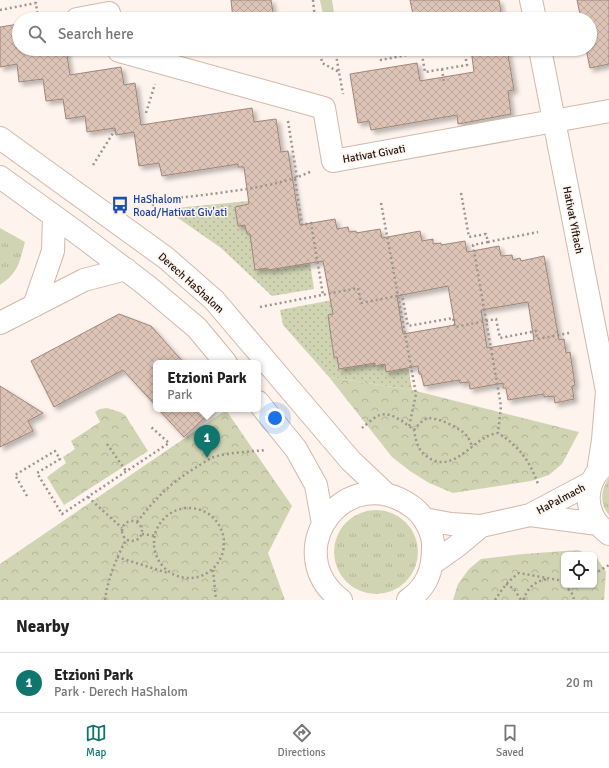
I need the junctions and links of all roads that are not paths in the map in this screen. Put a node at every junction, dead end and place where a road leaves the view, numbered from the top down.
1 (531, 0) edge
2 (534, 12) edge
3 (138, 56) edge
4 (541, 56) edge
5 (609, 111) edge
6 (553, 121) junction
7 (0, 138) edge
8 (0, 177) edge
9 (54, 216) junction
10 (126, 268) junction
11 (34, 306) junction
12 (0, 323) edge
13 (224, 360) edge
14 (608, 393) edge
15 (261, 406) edge
16 (599, 472) edge
17 (386, 494) junction
18 (530, 515) junction
19 (424, 519) junction
20 (323, 524) junction
21 (481, 526) junction
22 (604, 529) edge
23 (433, 563) junction
24 (412, 598) edge
25 (341, 600) edge

1 - 2 street
3 - 6 street, Hativat Givati
4 - 6 street, Hativat Yiftach
5 - 6 street, Hativat Givati
6 - 14 street, Hativat Yiftach
7 - 17 street, Derech HaShalom
8 - 9 street
9 - 10 street
9 - 11 street
10 - 11 street
10 - 13 street
11 - 12 street
14 - 16 street, Hativat Yiftach
15 - 20 street
16 - 18 street, HaPalmach
16 - 22 street, Hativat Yiftach
17 - 19 street
17 - 20 street
18 - 21 street, HaPalmach
18 - 22 street, HaPalmach
19 - 21 street, HaPalmach
19 - 23 street
20 - 25 street
21 - 23 street, HaPalmach
23 - 24 street

